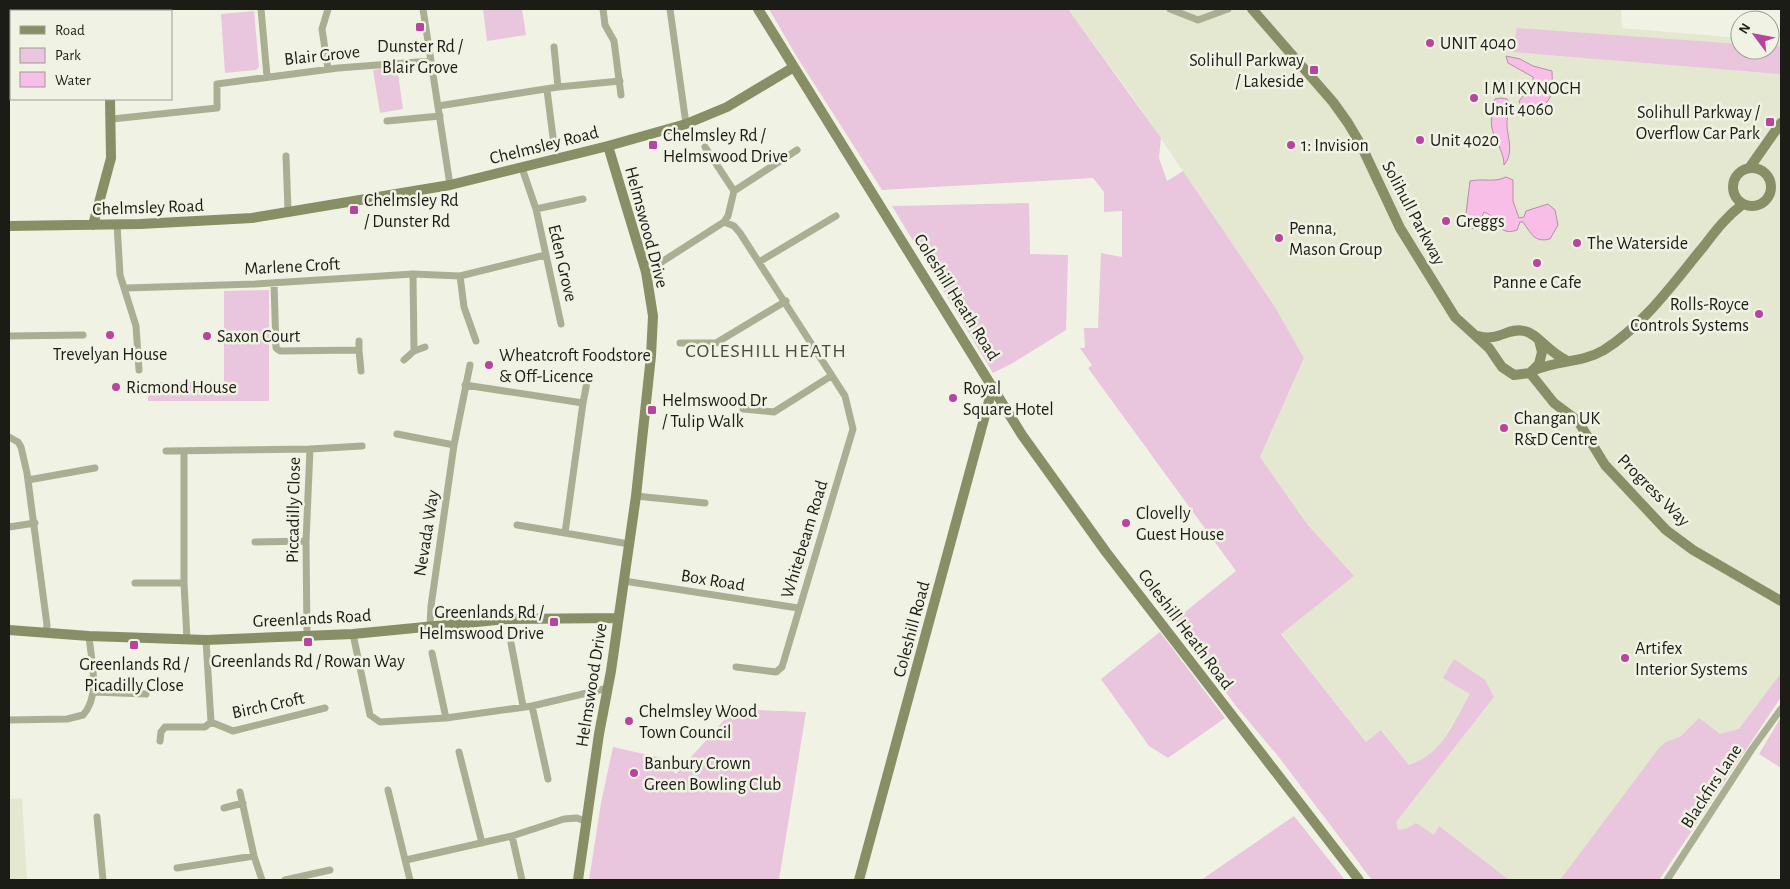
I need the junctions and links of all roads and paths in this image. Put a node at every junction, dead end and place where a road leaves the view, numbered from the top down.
1 (328, 9) edge
2 (423, 9) edge
3 (603, 9) edge
4 (670, 9) edge
5 (758, 9) edge
6 (1170, 9) edge
7 (1228, 9) edge
8 (1252, 9) edge
9 (262, 12) edge
10 (554, 47) dead end
11 (431, 61) junction
12 (794, 67) junction
13 (328, 69) junction
14 (267, 76) junction
15 (620, 81) junction
16 (558, 87) junction
17 (547, 90) junction
18 (621, 94) dead end
19 (110, 100) edge
20 (438, 106) junction
21 (440, 116) junction
22 (112, 119) junction
23 (387, 121) dead end
24 (1781, 122) edge
25 (686, 124) junction
26 (554, 145) dead end
27 (608, 146) junction
28 (704, 148) dead end
29 (797, 150) dead end
30 (1763, 150) junction
31 (286, 156) dead end
32 (1750, 167) junction
33 (522, 168) junction
34 (1766, 173) junction
35 (450, 185) junction
36 (734, 190) junction
37 (583, 199) dead end
38 (1739, 200) junction
39 (536, 209) junction
40 (288, 210) junction
41 (836, 216) dead end
42 (724, 222) junction
43 (117, 224) junction
44 (93, 225) junction
45 (9, 226) edge
46 (545, 255) junction
47 (759, 262) junction
48 (646, 272) junction
49 (413, 274) junction
50 (460, 276) junction
51 (274, 283) junction
52 (126, 288) junction
53 (786, 301) junction
54 (561, 324) dead end
55 (1508, 333) junction
56 (82, 335) dead end
57 (9, 336) edge
58 (1477, 336) junction
59 (1539, 340) junction
60 (359, 341) dead end
61 (476, 341) dead end
62 (680, 342) dead end
63 (425, 347) dead end
64 (359, 350) junction
65 (414, 351) junction
66 (1497, 357) junction
67 (404, 360) dead end
68 (1568, 361) junction
69 (470, 365) dead end
70 (138, 370) dead end
71 (360, 370) dead end
72 (1532, 372) junction
73 (831, 376) junction
74 (587, 382) dead end
75 (465, 385) junction
76 (993, 386) junction
77 (583, 403) junction
78 (744, 409) dead end
79 (397, 434) dead end
80 (9, 437) edge
81 (454, 445) junction
82 (362, 446) dead end
83 (310, 449) junction
84 (166, 451) dead end
85 (184, 452) junction
86 (95, 468) dead end
87 (28, 480) junction
88 (636, 496) junction
89 (704, 503) dead end
90 (35, 523) junction
91 (517, 526) dead end
92 (9, 527) edge
93 (565, 533) junction
94 (306, 541) junction
95 (255, 542) dead end
96 (629, 544) junction
97 (624, 580) junction
98 (135, 583) dead end
99 (184, 583) junction
100 (1781, 601) edge
101 (798, 608) junction
102 (618, 618) junction
103 (430, 626) junction
104 (9, 630) edge
105 (46, 633) junction
106 (353, 634) junction
107 (89, 636) junction
108 (307, 636) junction
109 (187, 639) junction
110 (206, 640) junction
111 (511, 643) dead end
112 (432, 652) dead end
113 (736, 667) dead end
114 (608, 688) junction
115 (93, 692) junction
116 (146, 694) dead end
117 (523, 706) junction
118 (532, 706) junction
119 (325, 708) dead end
120 (1781, 709) edge
121 (446, 718) junction
122 (9, 720) edge
123 (211, 722) junction
124 (160, 741) dead end
125 (459, 752) dead end
126 (548, 779) dead end
127 (388, 790) dead end
128 (240, 792) dead end
129 (243, 803) junction
130 (224, 808) dead end
131 (97, 817) dead end
132 (587, 822) junction
133 (512, 836) junction
134 (482, 843) junction
135 (254, 856) junction
136 (406, 860) junction
137 (177, 868) dead end
138 (330, 870) dead end
139 (103, 880) edge
140 (262, 880) edge
141 (285, 880) edge
142 (410, 880) edge
143 (522, 880) edge
144 (578, 880) edge
145 (859, 880) edge
146 (1359, 880) edge
147 (1667, 880) edge

1 - 13 street
2 - 11 street
3 - 15 street
4 - 25 street
5 - 12 street, Coleshill Heath Road
6 - 7 street
8 - 58 street, Solihull Parkway
9 - 14 street
10 - 16 street
11 - 13 street, Blair Grove
11 - 20 street
12 - 25 street, Chelmsley Road
12 - 76 street, Coleshill Heath Road
13 - 14 street, Blair Grove
14 - 22 street, Blair Grove
15 - 16 street
15 - 18 street
16 - 17 street
17 - 20 street
17 - 26 street
19 - 22 street
20 - 21 street
21 - 23 street
21 - 35 street
22 - 44 street
24 - 30 street
25 - 27 street, Chelmsley Road
27 - 33 street, Chelmsley Road
27 - 48 street, Helmswood Drive
28 - 36 street
29 - 36 street
30 - 32 street
30 - 34 street
31 - 40 street
32 - 34 street
32 - 38 street
33 - 35 street, Chelmsley Road
33 - 39 street, Eden Grove
34 - 38 street
35 - 40 street, Chelmsley Road
36 - 42 street
37 - 39 street, Eden Grove
38 - 68 street
39 - 46 street, Eden Grove
40 - 43 street, Chelmsley Road
41 - 47 street
42 - 47 street, Whitebeam Road
42 - 48 street
43 - 44 street, Chelmsley Road
43 - 52 street
44 - 45 street, Chelmsley Road
46 - 50 street, Marlene Croft
46 - 54 street, Eden Grove
47 - 53 street, Whitebeam Road
48 - 88 street, Helmswood Drive
49 - 50 street, Marlene Croft
49 - 51 street, Marlene Croft
49 - 65 street
50 - 61 street
51 - 52 street, Marlene Croft
51 - 64 street
52 - 70 street
53 - 62 street
53 - 73 street, Whitebeam Road
55 - 58 street
55 - 59 street
55 - 66 street
56 - 57 street
58 - 66 street, Solihull Parkway
59 - 68 street
59 - 72 street
60 - 64 street
63 - 65 street
64 - 71 street
65 - 67 street
66 - 72 street
68 - 72 street
69 - 75 street, Nevada Way
72 - 100 street, Progress Way
73 - 78 street
73 - 101 street, Whitebeam Road
74 - 77 street
75 - 77 street
75 - 81 street, Nevada Way
76 - 145 street, Coleshill Road
76 - 146 street, Coleshill Heath Road
77 - 93 street
79 - 81 street
80 - 87 street
81 - 103 street, Nevada Way
82 - 83 street
83 - 85 street, Piccadilly Close
83 - 94 street, Piccadilly Close
84 - 85 street, Piccadilly Close
85 - 99 street
86 - 87 street
87 - 90 street
88 - 89 street
88 - 96 street, Helmswood Drive
90 - 92 street
90 - 105 street
91 - 93 street
93 - 96 street
94 - 95 street
94 - 108 street, Piccadilly Close
96 - 97 street, Helmswood Drive
97 - 101 street, Box Road
97 - 102 street, Helmswood Drive
98 - 99 street
99 - 109 street
101 - 113 street, Whitebeam Road
102 - 103 street, Greenlands Road
102 - 114 street, Helmswood Drive
103 - 106 street, Greenlands Road
104 - 105 street, Greenlands Road
105 - 107 street, Greenlands Road
106 - 108 street, Greenlands Road
106 - 121 street
107 - 109 street, Greenlands Road
107 - 115 street
108 - 110 street, Greenlands Road
109 - 110 street, Greenlands Road
110 - 123 street, Birch Croft
111 - 117 street
112 - 121 street
114 - 118 street
114 - 132 street, Helmswood Drive
115 - 116 street
115 - 122 street
117 - 118 street
117 - 121 street
118 - 126 street
119 - 123 street, Birch Croft
120 - 147 street, Blackfirs Lane
123 - 124 street
125 - 134 street
127 - 136 street
128 - 129 street
129 - 130 street
129 - 135 street
131 - 139 street
132 - 133 street
132 - 144 street, Helmswood Drive
133 - 134 street
133 - 143 street
134 - 136 street
135 - 137 street
135 - 140 street
136 - 142 street
138 - 141 street

